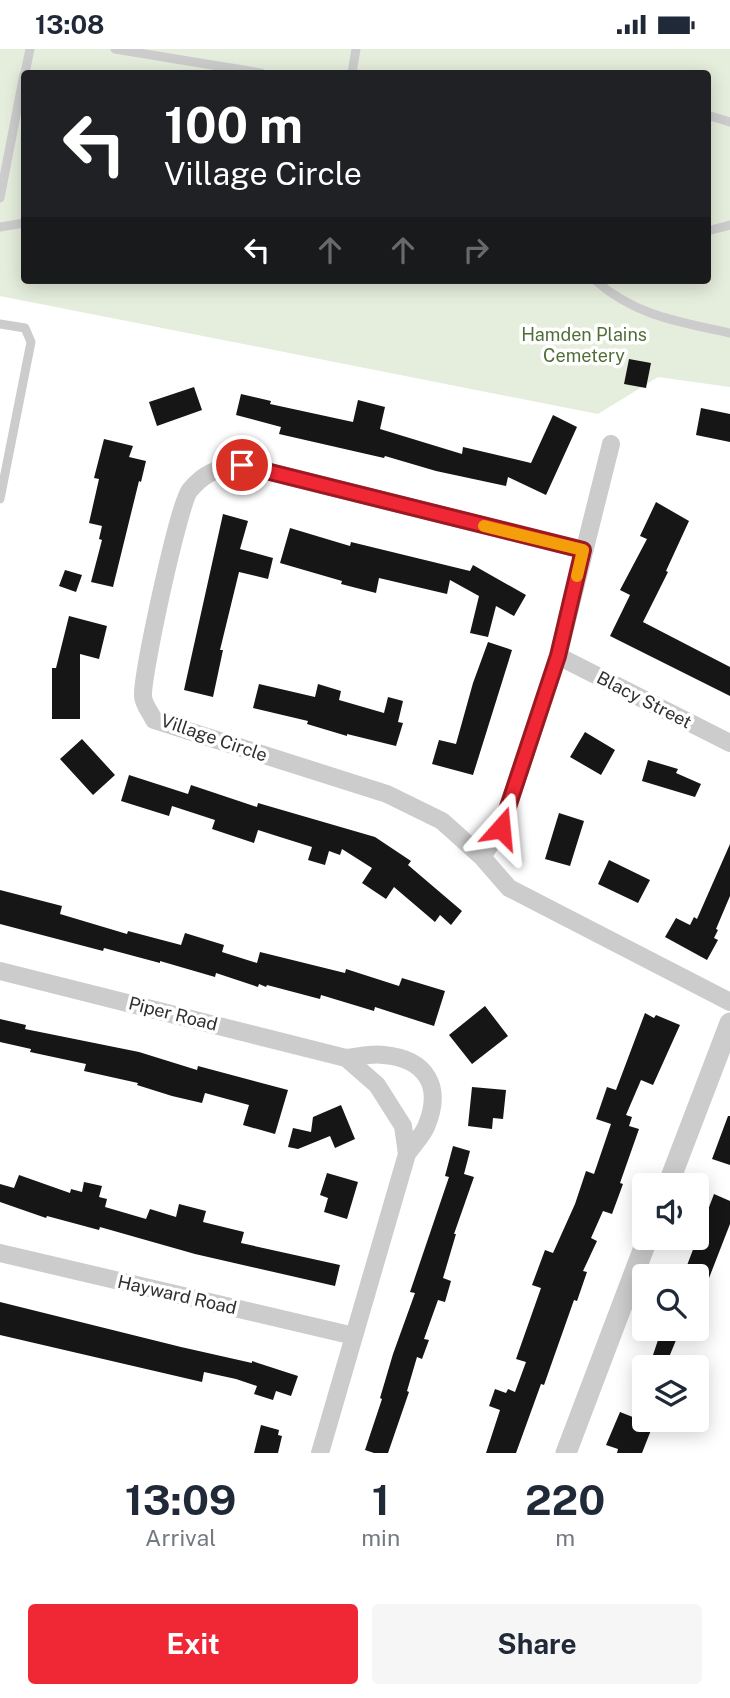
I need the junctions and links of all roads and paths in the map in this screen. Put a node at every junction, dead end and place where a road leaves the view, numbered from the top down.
1 (30, 49) edge
2 (115, 49) edge
3 (356, 49) edge
4 (25, 70) edge
5 (243, 70) edge
6 (352, 70) edge
7 (21, 90) edge
8 (711, 116) edge
9 (730, 122) edge
10 (0, 198) edge
11 (21, 224) edge
12 (730, 225) edge
13 (0, 227) edge
14 (711, 230) edge
15 (599, 284) edge
16 (0, 324) edge
17 (730, 333) edge
18 (611, 444) dead end
19 (0, 499) edge
20 (583, 550) junction
21 (558, 656) junction
22 (730, 743) edge
23 (482, 857) junction
24 (0, 971) edge
25 (730, 1002) edge
26 (730, 1023) edge
27 (346, 1058) junction
28 (407, 1154) junction
29 (673, 1173) edge
30 (643, 1250) edge
31 (0, 1253) edge
32 (354, 1336) junction
33 (320, 1453) edge
34 (566, 1453) edge

1 - 4 lane
2 - 5 lane
3 - 6 lane
7 - 10 lane
8 - 9 lane
11 - 13 lane
12 - 14 lane
15 - 17 lane
16 - 19 lane
18 - 20 street
20 - 21 street
20 - 23 street, Village Circle
21 - 22 street, Blacy Street
21 - 23 street
23 - 25 street, Village Circle
24 - 27 street, Piper Road
26 - 29 street
27 - 28 street, Piper Road
27 - 28 street, Piper Road
28 - 32 street, Piper Road
30 - 34 street
31 - 32 street, Hayward Road
32 - 33 street, Piper Road

